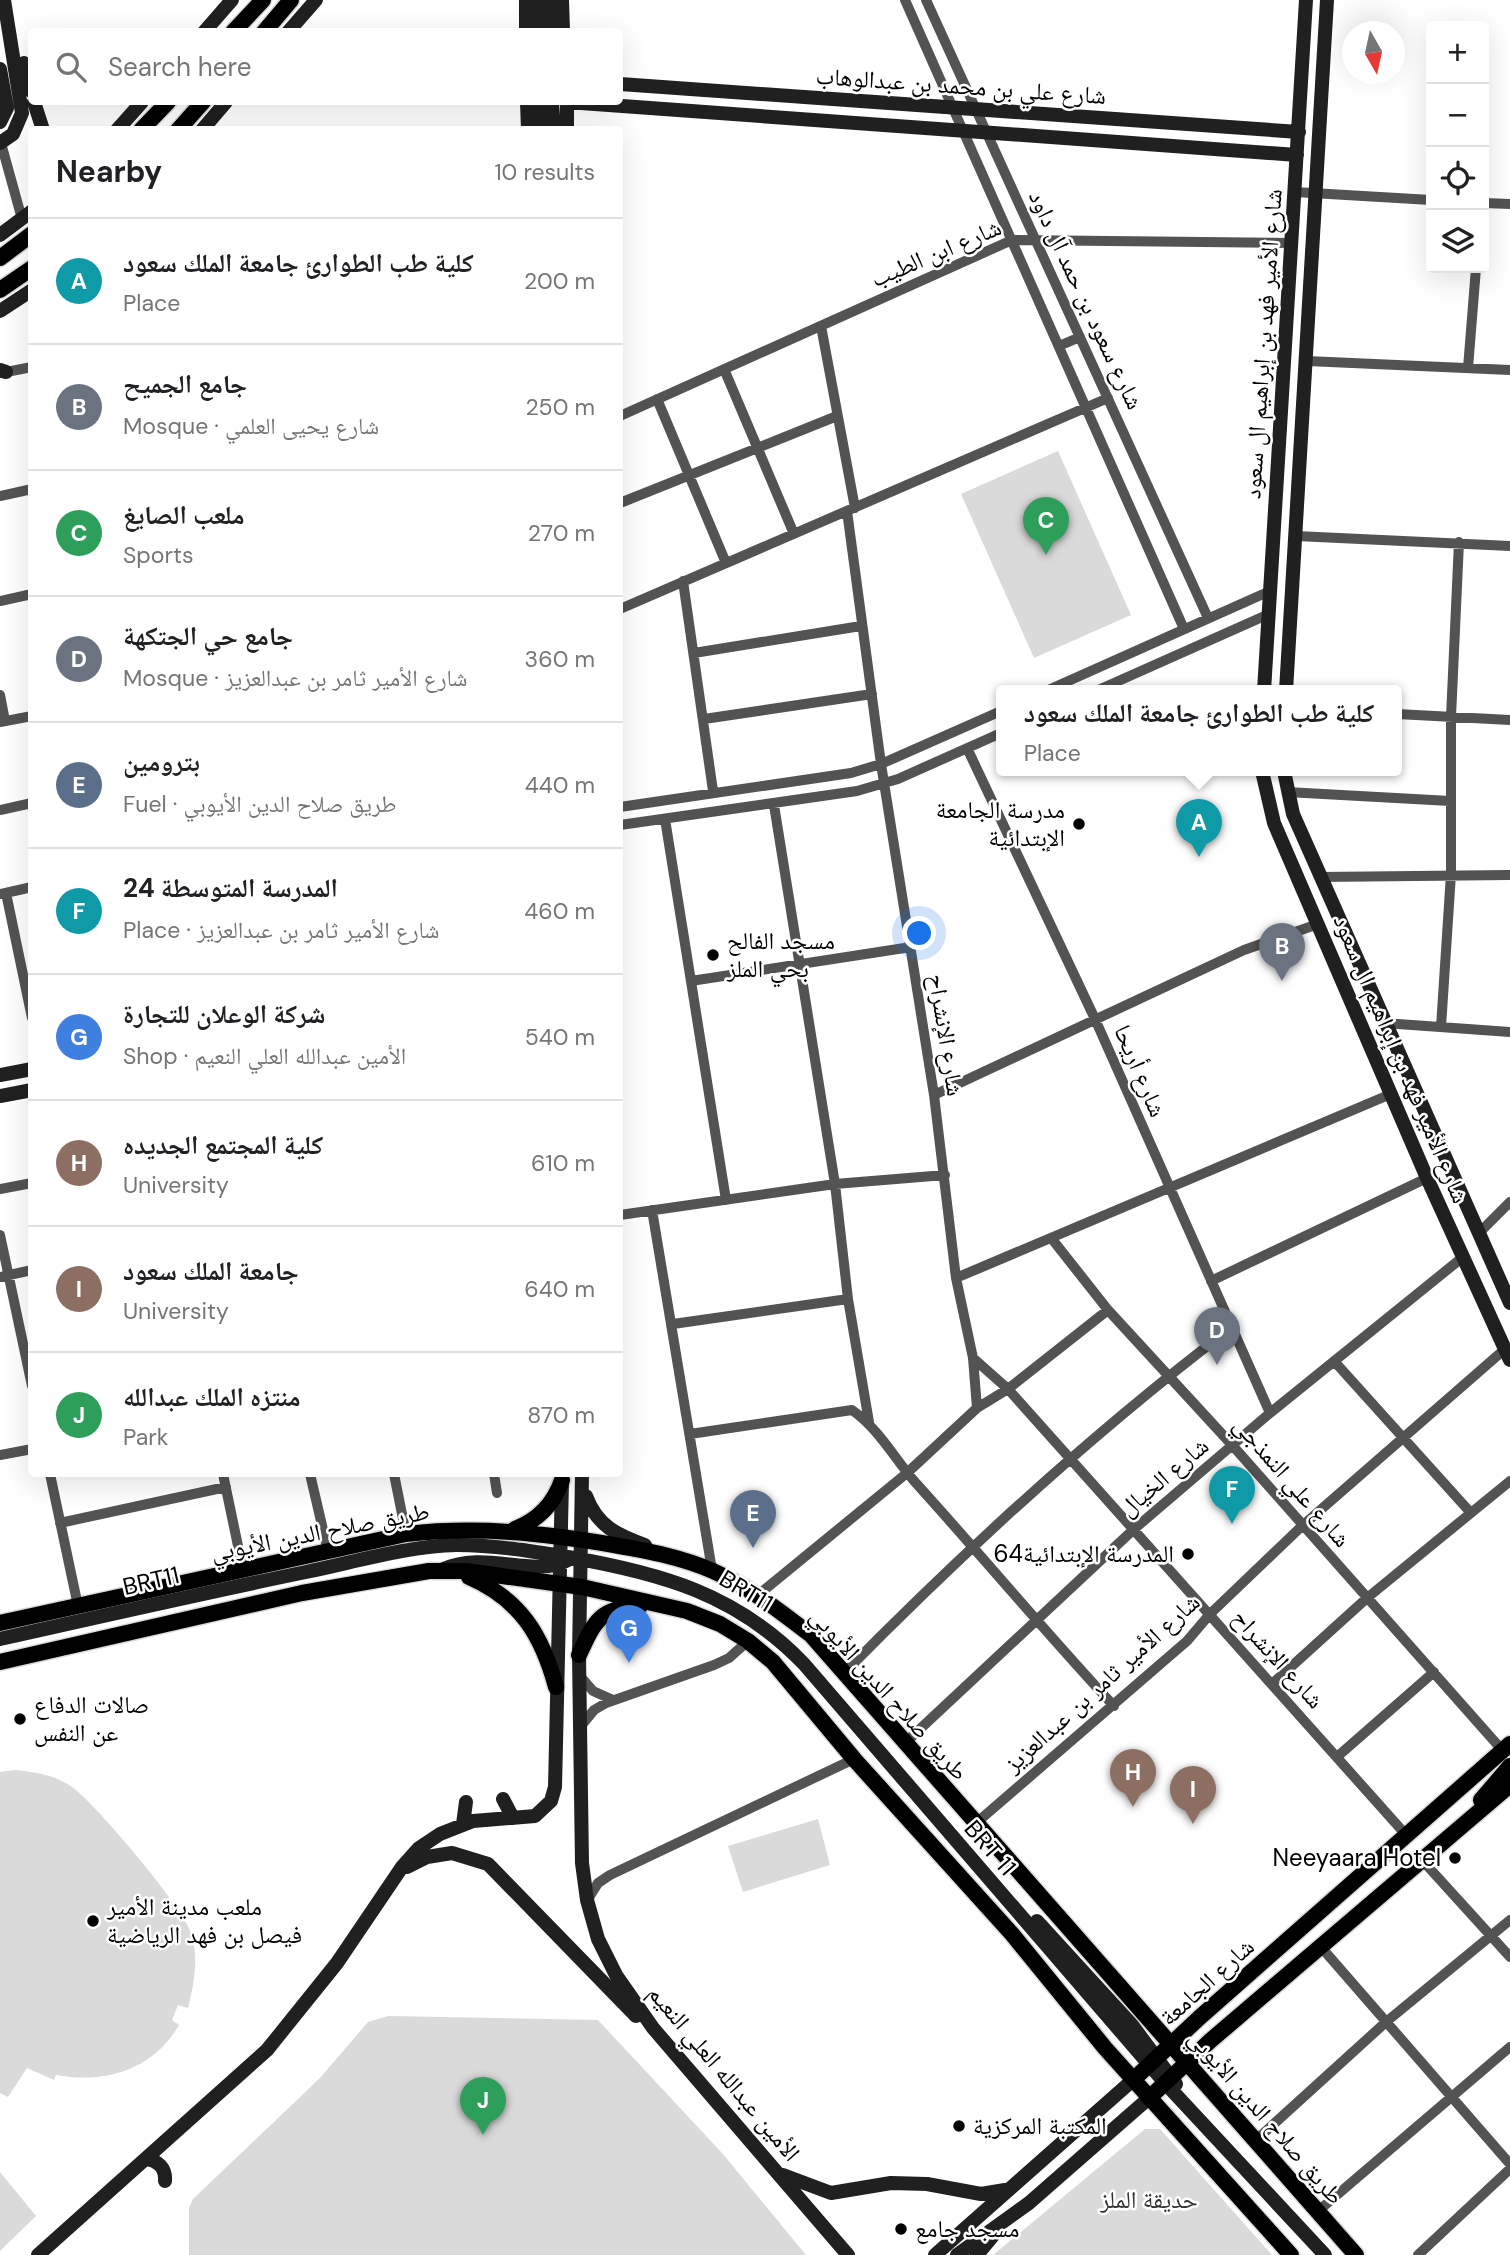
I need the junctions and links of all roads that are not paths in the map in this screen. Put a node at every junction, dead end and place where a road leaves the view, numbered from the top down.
1 (4, 0) edge
2 (232, 0) edge
3 (262, 0) edge
4 (291, 0) edge
5 (316, 0) edge
6 (526, 0) edge
7 (540, 0) edge
8 (552, 0) edge
9 (562, 0) edge
10 (905, 0) edge
11 (926, 0) edge
12 (1306, 0) edge
13 (1327, 0) edge
14 (8, 16) junction
15 (208, 28) edge
16 (237, 28) edge
17 (267, 28) edge
18 (292, 28) edge
19 (526, 28) edge
20 (540, 28) edge
21 (552, 28) edge
22 (563, 28) edge
23 (0, 69) edge
24 (28, 79) edge
25 (623, 84) edge
26 (35, 105) edge
27 (139, 105) edge
28 (165, 105) edge
29 (200, 105) edge
30 (223, 105) edge
31 (527, 105) edge
32 (540, 105) edge
33 (552, 105) edge
34 (567, 105) edge
35 (607, 105) edge
36 (953, 108) junction
37 (976, 110) junction
38 (0, 122) edge
39 (42, 126) edge
40 (121, 126) edge
41 (145, 126) edge
42 (182, 126) edge
43 (205, 126) edge
44 (528, 126) edge
45 (541, 126) edge
46 (554, 126) edge
47 (567, 126) edge
48 (964, 132) junction
49 (1299, 132) junction
50 (987, 133) junction
51 (0, 143) edge
52 (1297, 155) junction
53 (1295, 192) junction
54 (1314, 193) junction
55 (1426, 200) edge
56 (1489, 203) edge
57 (1510, 204) edge
58 (27, 215) edge
59 (0, 235) edge
60 (28, 237) edge
61 (1012, 240) junction
62 (1037, 241) junction
63 (1292, 243) junction
64 (0, 258) edge
65 (28, 271) edge
66 (1476, 273) edge
67 (0, 290) edge
68 (28, 293) edge
69 (0, 311) edge
70 (821, 326) junction
71 (1080, 337) junction
72 (1059, 346) junction
73 (1307, 361) junction
74 (28, 368) edge
75 (1468, 368) junction
76 (724, 369) junction
77 (1510, 370) edge
78 (2, 372) edge
79 (1108, 398) junction
80 (657, 399) junction
81 (1086, 407) junction
82 (623, 415) edge
83 (837, 416) junction
84 (756, 447) junction
85 (689, 474) junction
86 (28, 490) edge
87 (0, 496) edge
88 (623, 502) edge
89 (851, 509) junction
90 (794, 534) junction
91 (1296, 536) junction
92 (1459, 542) junction
93 (1510, 546) edge
94 (726, 563) junction
95 (683, 582) junction
96 (1269, 590) junction
97 (28, 595) edge
98 (0, 601) edge
99 (623, 608) edge
100 (1269, 614) junction
101 (1208, 618) junction
102 (861, 626) junction
103 (1184, 629) junction
104 (694, 653) junction
105 (1059, 685) edge
106 (1109, 685) edge
107 (1265, 685) edge
108 (1286, 685) edge
109 (872, 694) junction
110 (0, 695) edge
111 (996, 713) edge
112 (1402, 714) edge
113 (28, 717) edge
114 (1451, 717) junction
115 (704, 719) junction
116 (1510, 720) edge
117 (3, 722) edge
118 (996, 735) edge
119 (967, 748) junction
120 (881, 764) junction
121 (1263, 776) edge
122 (1285, 776) edge
123 (885, 783) junction
124 (713, 791) junction
125 (1287, 792) junction
126 (1450, 801) junction
127 (28, 804) edge
128 (774, 805) junction
129 (623, 806) edge
130 (0, 810) edge
131 (665, 819) junction
132 (623, 825) edge
133 (1451, 874) junction
134 (1510, 875) edge
135 (1320, 877) junction
136 (28, 888) edge
137 (3, 893) edge
138 (1318, 925) junction
139 (911, 947) junction
140 (801, 965) junction
141 (691, 981) junction
142 (28, 1001) edge
143 (1095, 1019) junction
144 (1384, 1023) junction
145 (1441, 1027) junction
146 (1510, 1032) edge
147 (28, 1070) edge
148 (0, 1076) edge
149 (28, 1091) edge
150 (1391, 1094) junction
151 (934, 1095) junction
152 (0, 1096) edge
153 (945, 1175) junction
154 (1427, 1178) junction
155 (28, 1183) edge
156 (835, 1184) junction
157 (0, 1189) edge
158 (1168, 1189) junction
159 (726, 1199) junction
160 (1510, 1202) edge
161 (652, 1210) junction
162 (623, 1215) edge
163 (1479, 1233) junction
164 (0, 1235) edge
165 (1052, 1239) junction
166 (1463, 1257) junction
167 (28, 1271) edge
168 (4, 1276) edge
169 (956, 1278) junction
170 (1211, 1281) junction
171 (848, 1299) junction
172 (1510, 1303) edge
173 (1108, 1310) junction
174 (673, 1324) junction
175 (1232, 1327) junction
176 (1507, 1355) edge
177 (973, 1358) junction
178 (1334, 1361) junction
179 (28, 1370) edge
180 (1169, 1375) junction
181 (1008, 1389) junction
182 (978, 1408) junction
183 (1270, 1413) junction
184 (869, 1422) junction
185 (690, 1434) junction
186 (1402, 1437) junction
187 (1233, 1446) junction
188 (28, 1450) edge
189 (0, 1455) edge
190 (1070, 1460) junction
191 (907, 1473) junction
192 (51, 1477) edge
193 (224, 1477) edge
194 (311, 1477) edge
195 (395, 1477) edge
196 (494, 1477) edge
197 (562, 1477) edge
198 (582, 1479) edge
199 (1510, 1481) edge
200 (226, 1487) junction
201 (497, 1493) dead end
202 (1470, 1511) junction
203 (60, 1523) junction
204 (1302, 1526) junction
205 (1133, 1530) junction
206 (511, 1531) junction
207 (406, 1534) junction
208 (562, 1536) junction
209 (583, 1540) junction
210 (974, 1546) junction
211 (328, 1551) junction
212 (670, 1555) junction
213 (569, 1559) junction
214 (243, 1570) junction
215 (447, 1570) junction
216 (712, 1570) junction
217 (559, 1584) junction
218 (582, 1587) junction
219 (758, 1595) junction
220 (1367, 1598) junction
221 (663, 1605) junction
222 (78, 1606) junction
223 (1210, 1614) junction
224 (1033, 1620) junction
225 (0, 1622) edge
226 (0, 1639) edge
227 (748, 1641) junction
228 (579, 1655) junction
229 (0, 1662) edge
230 (1434, 1672) junction
231 (844, 1673) junction
232 (580, 1675) junction
233 (1272, 1684) junction
234 (556, 1688) junction
235 (613, 1700) junction
236 (1114, 1706) junction
237 (581, 1727) junction
238 (905, 1743) junction
239 (1506, 1747) edge
240 (1338, 1756) junction
241 (854, 1759) junction
242 (1510, 1766) edge
243 (907, 1782) joint
244 (1510, 1785) edge
245 (503, 1799) dead end
246 (467, 1802) dead end
247 (513, 1818) junction
248 (1469, 1820) junction
249 (463, 1824) junction
250 (975, 1824) junction
251 (1407, 1836) junction
252 (1422, 1860) junction
253 (582, 1863) junction
254 (610, 1875) junction
255 (395, 1877) junction
256 (587, 1900) junction
257 (1510, 1920) edge
258 (1491, 1937) junction
259 (1321, 1947) junction
260 (1510, 1957) edge
261 (1386, 2022) junction
262 (1171, 2044) junction
263 (1510, 2047) edge
264 (669, 2049) junction
265 (1153, 2061) junction
266 (1187, 2062) junction
267 (1134, 2080) junction
268 (1168, 2080) junction
269 (1452, 2095) junction
270 (1149, 2098) junction
271 (1255, 2141) junction
272 (145, 2160) junction
273 (1510, 2164) edge
274 (1510, 2169) edge
275 (778, 2172) junction
276 (165, 2181) dead end
277 (1010, 2189) junction
278 (1019, 2211) junction
279 (1317, 2212) junction
280 (38, 2255) edge
281 (848, 2255) edge
282 (934, 2255) edge
283 (957, 2255) edge
284 (977, 2255) edge
285 (1291, 2255) edge
286 (1325, 2255) edge
287 (1356, 2255) edge
288 (1418, 2255) edge

1 - 14 main road
2 - 15 main road
3 - 16 main road
4 - 17 main road
5 - 18 main road
6 - 19 main road
7 - 20 main road
8 - 21 main road
9 - 22 main road
10 - 36 street
11 - 37 street, شارع سعود بن حمد آل داود
12 - 49 main road, شارع الأمير فهد بن إبراهيم ال سعود
13 - 54 main road, شارع الأمير فهد بن إبراهيم ال سعود
14 - 24 main road
14 - 51 main road
23 - 38 main road
25 - 36 main road, شارع علي بن محمد بن عبدالوهاب
26 - 39 main road
27 - 40 main road
28 - 41 main road
29 - 42 main road
30 - 43 main road
31 - 44 main road
32 - 45 main road
33 - 46 main road
34 - 47 main road
35 - 48 main road
36 - 37 main road, شارع علي بن محمد بن عبدالوهاب
36 - 48 street
37 - 49 main road, شارع علي بن محمد بن عبدالوهاب
37 - 50 street, شارع سعود بن حمد آل داود
48 - 50 main road
48 - 61 street
49 - 52 main road, شارع الأمير فهد بن إبراهيم ال سعود
50 - 52 main road
50 - 62 street, شارع سعود بن حمد آل داود
51 - 58 street
52 - 53 main road, شارع الأمير فهد بن إبراهيم ال سعود
53 - 54 street
53 - 63 main road, شارع الأمير فهد بن إبراهيم ال سعود
54 - 55 street
54 - 73 main road, شارع الأمير فهد بن إبراهيم ال سعود
56 - 57 street
58 - 59 main road
60 - 64 main road
61 - 62 street, شارع ابن الطيب
61 - 70 street, شارع ابن الطيب
61 - 72 street
62 - 63 street, شارع ابن الطيب
62 - 71 street, شارع سعود بن حمد آل داود
63 - 96 main road, شارع الأمير فهد بن إبراهيم ال سعود
65 - 67 main road
66 - 75 street
68 - 69 main road
70 - 76 street, شارع ابن الطيب
70 - 83 street, شارع الإنشراح
71 - 72 street
71 - 79 street, شارع سعود بن حمد آل داود
72 - 81 street
73 - 75 street
73 - 91 main road, شارع الأمير فهد بن إبراهيم ال سعود
74 - 78 street
75 - 77 street
76 - 80 street, شارع ابن الطيب
76 - 84 street
79 - 81 street
79 - 101 street, شارع سعود بن حمد آل داود
80 - 82 street, شارع ابن الطيب
80 - 85 street
81 - 89 street
81 - 103 street
83 - 84 street
83 - 89 street, شارع الإنشراح
84 - 85 street
84 - 90 street
85 - 88 street
85 - 94 street
86 - 87 street
89 - 90 street
89 - 102 street, شارع الإنشراح
90 - 94 street
91 - 92 street
91 - 108 main road, شارع الأمير فهد بن إبراهيم ال سعود
92 - 93 street
92 - 114 street
94 - 95 street
95 - 99 street
95 - 104 street
96 - 100 main road, شارع الأمير فهد بن إبراهيم ال سعود
96 - 101 street
97 - 98 street
100 - 106 street
100 - 107 main road, شارع الأمير فهد بن إبراهيم ال سعود
101 - 103 street
102 - 104 street
102 - 109 street, شارع الإنشراح
103 - 105 street
104 - 115 street
109 - 115 street
109 - 120 street, شارع الإنشراح
110 - 117 street
111 - 120 street
112 - 114 street
113 - 117 street
114 - 116 street
114 - 126 street
115 - 124 street
118 - 119 street
119 - 123 street
119 - 143 street, شارع أريحا
120 - 123 street, شارع الإنشراح
120 - 124 street
121 - 138 main road, شارع الأمير فهد بن إبراهيم ال سعود
122 - 125 main road, شارع الأمير فهد بن إبراهيم ال سعود
123 - 128 street
123 - 139 street, شارع الإنشراح
124 - 129 street
125 - 126 street
125 - 135 main road, شارع الأمير فهد بن إبراهيم ال سعود
126 - 133 street
127 - 130 street
128 - 131 street
128 - 140 street
131 - 132 street
131 - 141 street
133 - 134 street
133 - 135 street
133 - 145 street
135 - 144 main road, شارع الأمير فهد بن إبراهيم ال سعود
136 - 137 street
137 - 142 street
138 - 143 street
138 - 150 main road, شارع الأمير فهد بن إبراهيم ال سعود
139 - 140 street
139 - 151 street, شارع الإنشراح
140 - 141 street
140 - 156 street
141 - 159 street
143 - 151 street
143 - 158 street, شارع أريحا
144 - 145 street
144 - 163 main road, شارع الأمير فهد بن إبراهيم ال سعود
145 - 146 street
147 - 148 main road
149 - 152 main road
150 - 154 main road, شارع الأمير فهد بن إبراهيم ال سعود
150 - 158 street
151 - 153 street, شارع الإنشراح
153 - 156 street
153 - 169 street, شارع الإنشراح
154 - 166 main road, شارع الأمير فهد بن إبراهيم ال سعود
154 - 170 street
155 - 157 street
156 - 159 street
156 - 171 street
158 - 165 street
158 - 170 street, شارع أريحا
159 - 161 street
160 - 163 street
161 - 162 street
161 - 174 street
163 - 172 main road, شارع الأمير فهد بن إبراهيم ال سعود
164 - 168 street
165 - 169 street
165 - 173 street, شارع علي النمذجي
166 - 176 main road, شارع الأمير فهد بن إبراهيم ال سعود
166 - 178 street, شارع الخيال
167 - 168 street
168 - 179 street
169 - 177 street, شارع الإنشراح
170 - 175 street, شارع أريحا
171 - 174 street
171 - 184 street
173 - 180 street, شارع علي النمذجي
173 - 181 street
174 - 185 street
175 - 180 street
175 - 183 street, شارع أريحا
176 - 186 street, شارع الأمير ثامر بن عبدالعزيز
177 - 181 street, شارع الإنشراح
177 - 182 street, شارع الإنشراح
178 - 183 street, شارع الخيال
178 - 186 street
180 - 187 street, شارع علي النمذجي
180 - 190 street
181 - 182 street
181 - 190 street, شارع الإنشراح
182 - 191 street
183 - 187 street, شارع الخيال
184 - 185 street
184 - 191 street
185 - 216 street
186 - 202 street
186 - 204 street, شارع الأمير ثامر بن عبدالعزيز
187 - 204 street, شارع علي النمذجي
187 - 205 street, شارع الخيال
188 - 189 street
190 - 205 street, شارع الإنشراح
190 - 210 street
191 - 210 street
191 - 219 street
192 - 203 street
193 - 200 street
194 - 211 street
195 - 207 street
196 - 201 street
197 - 206 main road
197 - 208 main road
198 - 209 main road
198 - 212 main road
199 - 202 street
200 - 203 street
200 - 214 street
202 - 220 street
203 - 222 street
204 - 220 street, شارع علي النمذجي
204 - 223 street, شارع الأمير ثامر بن عبدالعزيز
205 - 223 street, شارع الإنشراح
205 - 224 street, شارع الخيال
206 - 207 main road, طريق صلاح الدين الأيوبي
206 - 208 main road, طريق صلاح الدين الأيوبي
207 - 211 main road, طريق صلاح الدين الأيوبي
208 - 209 main road, طريق صلاح الدين الأيوبي
208 - 213 main road
209 - 212 main road, طريق صلاح الدين الأيوبي
209 - 213 main road
210 - 224 street
210 - 231 street
211 - 214 main road, طريق صلاح الدين الأيوبي
212 - 216 main road, طريق صلاح الدين الأيوبي
213 - 215 main road
213 - 217 main road
213 - 218 main road, الأمين عبدالله العلي النعيم
213 - 226 main road, BRT11
213 - 243 main road, BRT11
214 - 222 main road, طريق صلاح الدين الأيوبي
215 - 217 main road
215 - 229 main road
215 - 234 main road
216 - 219 main road, طريق صلاح الدين الأيوبي
217 - 218 main road
217 - 234 main road
218 - 221 main road
218 - 228 main road, الأمين عبدالله العلي النعيم
219 - 231 main road, طريق صلاح الدين الأيوبي
220 - 230 street, شارع علي النمذجي
220 - 233 street
221 - 227 main road
221 - 228 main road
222 - 225 main road, طريق صلاح الدين الأيوبي
223 - 233 street, شارع الإنشراح
223 - 236 street, شارع الأمير ثامر بن عبدالعزيز
224 - 236 street
224 - 238 street, شارع الخيال
227 - 235 street
227 - 241 main road
228 - 232 main road, الأمين عبدالله العلي النعيم
230 - 239 street, شارع علي النمذجي
230 - 240 street
231 - 238 main road, طريق صلاح الدين الأيوبي
232 - 235 street
232 - 237 main road, الأمين عبدالله العلي النعيم
233 - 240 street, شارع الإنشراح
234 - 247 main road
235 - 237 street
236 - 250 street, شارع الأمير ثامر بن عبدالعزيز
237 - 253 main road, الأمين عبدالله العلي النعيم
238 - 250 main road, طريق صلاح الدين الأيوبي
239 - 251 main road, شارع الجامعة
240 - 251 street, شارع الإنشراح
241 - 254 street
241 - 267 main road
242 - 248 main road
243 - 265 main road, BRT 11
244 - 248 main road, شارع الجامعة
245 - 247 main road
246 - 249 main road
247 - 249 main road
248 - 252 main road, شارع الجامعة
249 - 255 main road
250 - 262 main road, طريق صلاح الدين الأيوبي
251 - 262 main road, شارع الجامعة
252 - 258 street
252 - 259 main road, شارع الجامعة
253 - 254 street
253 - 256 main road, الأمين عبدالله العلي النعيم
254 - 256 street
255 - 264 main road
255 - 272 main road
256 - 264 main road, الأمين عبدالله العلي النعيم
257 - 258 street
258 - 260 street
258 - 261 street
259 - 261 street
259 - 266 main road, شارع الجامعة
261 - 269 street
261 - 271 street
262 - 265 main road, شارع الجامعة
262 - 266 main road, طريق صلاح الدين الأيوبي
263 - 269 street
264 - 275 main road, الأمين عبدالله العلي النعيم
265 - 267 main road, شارع الجامعة
265 - 268 main road, BRT 11
266 - 268 main road, شارع الجامعة
266 - 271 main road, طريق صلاح الدين الأيوبي
267 - 270 main road
267 - 277 main road, شارع الجامعة
268 - 270 main road, شارع الجامعة
268 - 286 main road, BRT 11
269 - 273 street
269 - 279 street
270 - 278 main road
270 - 285 main road
271 - 279 main road, طريق صلاح الدين الأيوبي
272 - 276 main road
272 - 280 main road
274 - 288 street
275 - 277 main road
275 - 281 main road, الأمين عبدالله العلي النعيم
277 - 282 main road, شارع الجامعة
278 - 283 main road
278 - 284 main road
279 - 287 main road, طريق صلاح الدين الأيوبي

